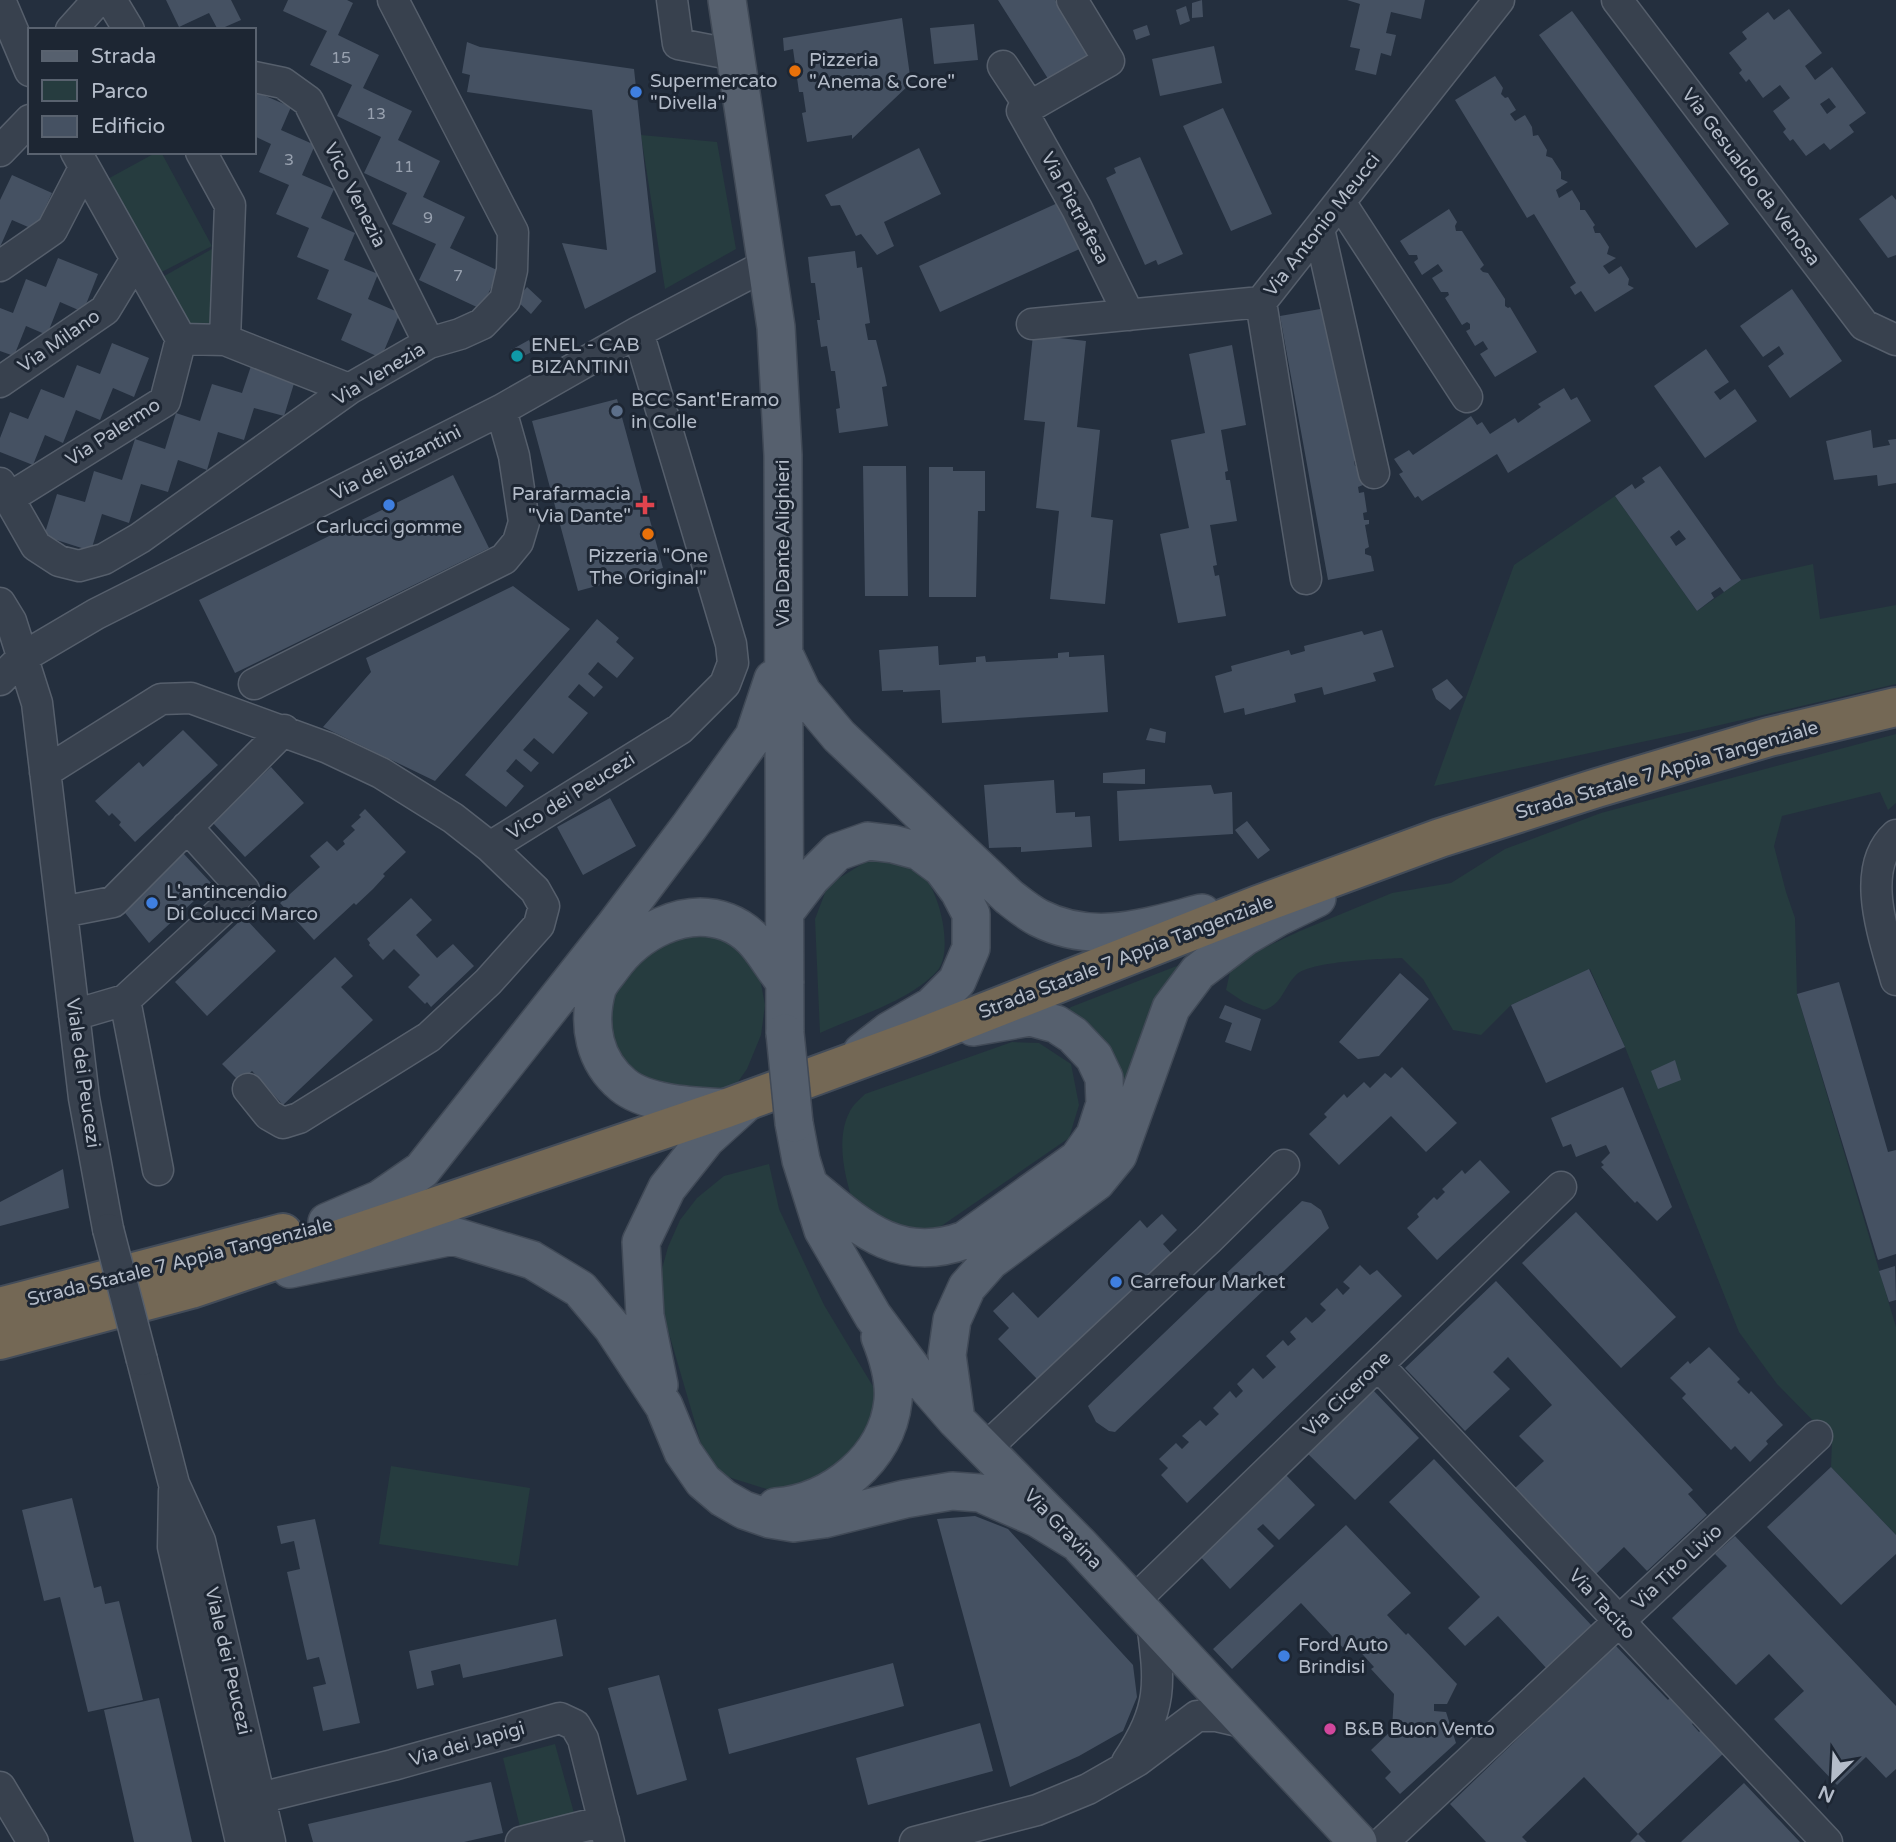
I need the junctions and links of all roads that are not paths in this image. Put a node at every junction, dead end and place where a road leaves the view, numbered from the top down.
1 (0, 0) edge
2 (98, 0) edge
3 (111, 0) edge
4 (393, 0) edge
5 (672, 0) edge
6 (727, 0) edge
7 (1072, 0) edge
8 (1499, 0) edge
9 (1617, 0) edge
10 (73, 28) edge
11 (128, 28) edge
12 (736, 55) junction
13 (21, 65) edge
14 (1003, 66) dead end
15 (256, 77) edge
16 (1030, 107) junction
17 (28, 122) edge
18 (0, 151) edge
19 (202, 154) edge
20 (80, 160) edge
21 (1340, 202) junction
22 (1319, 229) junction
23 (136, 259) junction
24 (766, 265) junction
25 (0, 266) edge
26 (1261, 302) junction
27 (1129, 315) junction
28 (1032, 324) dead end
29 (638, 332) junction
30 (181, 339) junction
31 (225, 340) junction
32 (1896, 340) edge
33 (429, 343) junction
34 (0, 382) edge
35 (349, 389) junction
36 (1467, 397) dead end
37 (501, 410) junction
38 (1374, 473) dead end
39 (5, 491) edge
40 (1306, 579) dead end
41 (0, 603) edge
42 (783, 651) junction
43 (23, 657) junction
44 (0, 680) edge
45 (254, 684) dead end
46 (1896, 707) edge
47 (284, 730) junction
48 (44, 772) junction
49 (187, 827) junction
50 (1896, 835) edge
51 (1440, 838) junction
52 (490, 847) junction
53 (1328, 879) junction
54 (62, 912) junction
55 (785, 912) junction
56 (1896, 980) edge
57 (785, 982) junction
58 (125, 1000) junction
59 (74, 1015) junction
60 (924, 1036) junction
61 (849, 1062) junction
62 (248, 1090) dead end
63 (738, 1104) junction
64 (794, 1124) joint
65 (1284, 1165) dead end
66 (158, 1170) dead end
67 (810, 1186) junction
68 (1562, 1186) dead end
69 (402, 1216) junction
70 (327, 1222) junction
71 (191, 1289) junction
72 (0, 1307) edge
73 (873, 1316) junction
74 (0, 1340) edge
75 (1377, 1365) junction
76 (664, 1406) junction
77 (956, 1420) junction
78 (1817, 1436) dead end
79 (985, 1449) junction
80 (744, 1510) junction
81 (1078, 1543) junction
82 (1143, 1612) junction
83 (1618, 1622) junction
84 (1247, 1723) junction
85 (1123, 1768) junction
86 (0, 1787) edge
87 (255, 1824) edge
88 (606, 1832) edge
89 (556, 1838) edge
90 (33, 1842) edge
91 (521, 1842) edge
92 (915, 1842) edge
93 (1358, 1842) edge
94 (1383, 1842) edge
95 (1827, 1842) edge

1 - 13 street
2 - 10 street
3 - 11 street
4 - 33 street, Via Venezia
5 - 12 street
6 - 12 main road, Via Dante Alighieri
7 - 16 street
8 - 21 street, Via Antonio Meucci
9 - 32 street, Via Gesualdo da Venosa
12 - 24 main road, Via Dante Alighieri
14 - 16 street, Via Pietrafesa
15 - 33 street, Vico Venezia
16 - 27 street, Via Pietrafesa
17 - 18 street
19 - 31 street
20 - 23 street
20 - 25 street
21 - 22 street, Via Antonio Meucci
21 - 36 street
22 - 26 street, Via Antonio Meucci
22 - 38 street
23 - 30 street
23 - 34 street, Via Milano
24 - 29 street, Via dei Bizantini
24 - 42 main road, Via Dante Alighieri
26 - 27 street, Via Antonio Meucci
26 - 40 street
27 - 28 street, Via Antonio Meucci
29 - 37 street, Via dei Bizantini
29 - 52 street, Vico dei Peucezi
30 - 31 street
30 - 39 street, Via Palermo
31 - 35 street
33 - 35 street, Via Venezia
35 - 39 street, Via Venezia
37 - 43 street, Via dei Bizantini
37 - 45 street
41 - 43 street, Viale dei Peucezi
42 - 53 main road
42 - 55 main road, Via Dante Alighieri
42 - 70 main road
43 - 44 street, Via dei Bizantini
43 - 48 street, Viale dei Peucezi
46 - 51 highway, Strada Statale 7 Appia Tangenziale
47 - 48 street, Vico dei Peucezi
47 - 49 street
47 - 52 street, Vico dei Peucezi
48 - 54 street, Viale dei Peucezi
49 - 54 street
49 - 58 street
50 - 56 street
51 - 53 highway, Strada Statale 7 Appia Tangenziale
51 - 77 main road
52 - 62 street
53 - 60 highway, Strada Statale 7 Appia Tangenziale
54 - 59 street, Viale dei Peucezi
55 - 57 main road, Via Dante Alighieri
55 - 61 main road
57 - 63 main road
57 - 64 main road, Via Dante Alighieri, bridge
58 - 59 street
58 - 66 street
59 - 87 street, Viale dei Peucezi, bridge
60 - 61 highway, Strada Statale 7 Appia Tangenziale
60 - 67 main road
61 - 63 highway, Strada Statale 7 Appia Tangenziale
63 - 69 highway, Strada Statale 7 Appia Tangenziale
63 - 76 main road
64 - 67 main road, Via Gravina
65 - 79 street
67 - 73 main road, Via Gravina
68 - 75 street, Via Cicerone
69 - 70 highway, Strada Statale 7 Appia Tangenziale
69 - 71 highway, Strada Statale 7 Appia Tangenziale
70 - 72 highway, Strada Statale 7 Appia Tangenziale
71 - 74 highway, Strada Statale 7 Appia Tangenziale
71 - 76 main road
73 - 77 main road, Via Gravina
73 - 80 main road
75 - 82 street, Via Cicerone
75 - 83 street, Via Tacito
76 - 80 main road
77 - 79 main road, Via Gravina
78 - 83 street, Via Tito Livio
79 - 81 main road, Via Gravina
80 - 81 main road
81 - 82 main road, Via Gravina
82 - 84 main road, Via Gravina
82 - 85 street
83 - 94 street, Via Tito Livio
83 - 95 street, Via Tacito
84 - 85 street
84 - 93 main road, Via Gravina
85 - 92 street
86 - 90 street
87 - 88 street, Via dei Japigi
88 - 89 street, Via dei Japigi
89 - 91 street, Via dei Japigi

